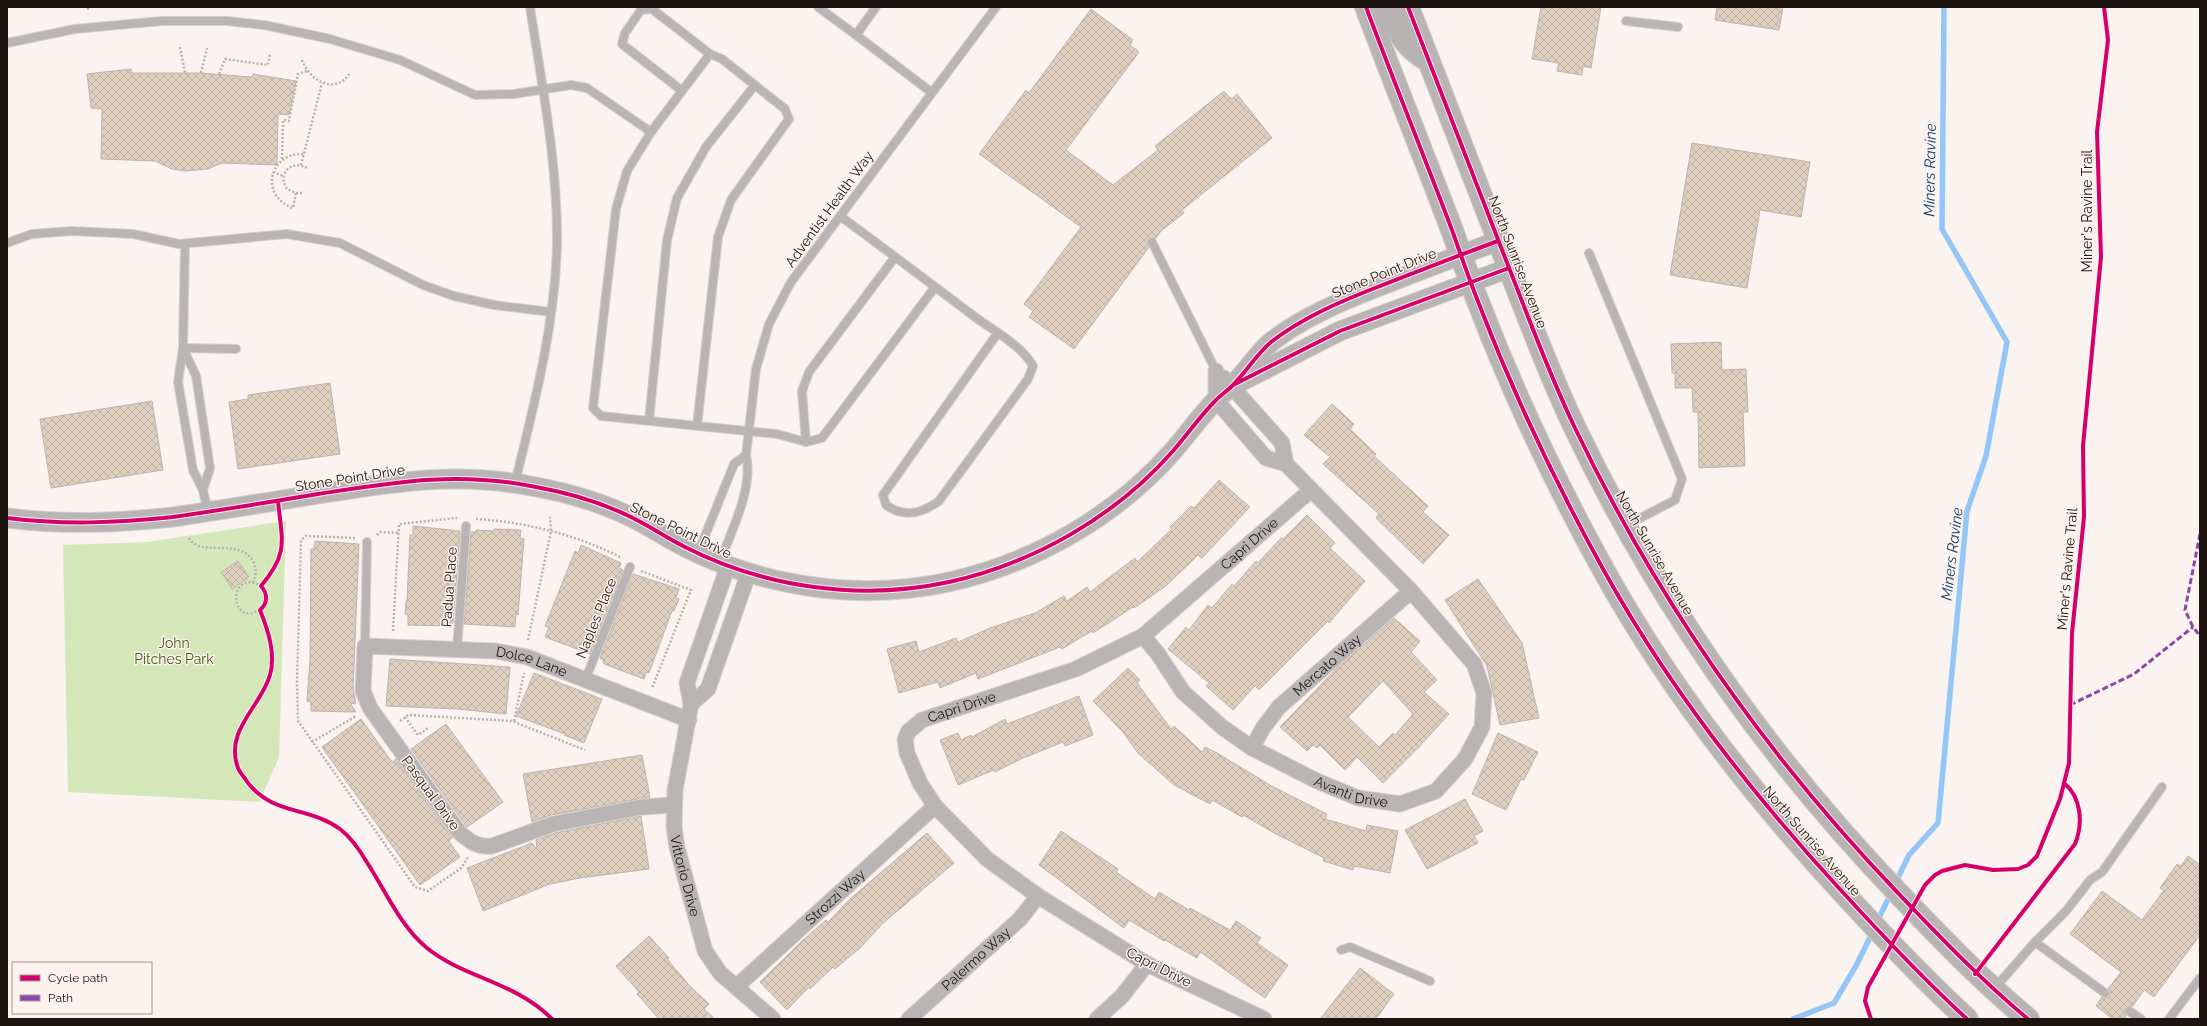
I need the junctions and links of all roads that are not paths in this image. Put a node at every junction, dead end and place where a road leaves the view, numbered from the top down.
1 (530, 7) edge
2 (818, 7) edge
3 (876, 7) edge
4 (996, 7) edge
5 (1366, 7) edge
6 (1388, 7) edge
7 (1408, 7) edge
8 (1626, 21) dead end
9 (1678, 27) dead end
10 (856, 35) junction
11 (7, 43) edge
12 (710, 54) junction
13 (1428, 61) junction
14 (755, 85) junction
15 (543, 89) junction
16 (681, 90) junction
17 (932, 92) junction
18 (651, 132) junction
19 (840, 216) junction
20 (1498, 241) junction
21 (1152, 242) dead end
22 (7, 243) edge
23 (185, 244) junction
24 (1589, 253) dead end
25 (1461, 254) junction
26 (895, 257) junction
27 (1509, 268) junction
28 (1471, 282) junction
29 (935, 287) junction
30 (550, 312) junction
31 (997, 334) junction
32 (183, 348) junction
33 (236, 349) dead end
34 (1216, 371) junction
35 (1233, 385) junction
36 (1216, 400) junction
37 (649, 421) junction
38 (697, 426) junction
39 (1270, 429) junction
40 (748, 432) junction
41 (806, 442) junction
42 (1254, 443) junction
43 (746, 455) junction
44 (1286, 464) junction
45 (515, 483) junction
46 (203, 490) junction
47 (1311, 490) junction
48 (208, 512) junction
49 (7, 518) edge
50 (469, 522) road end
51 (1625, 527) junction
52 (371, 540) road end
53 (698, 553) junction
54 (724, 564) junction
55 (630, 567) road end
56 (749, 572) junction
57 (1411, 591) junction
58 (1143, 636) junction
59 (365, 646) junction
60 (457, 649) junction
61 (694, 665) junction
62 (714, 672) junction
63 (586, 678) junction
64 (691, 704) junction
65 (688, 720) junction
66 (1252, 748) junction
67 (2162, 787) dead end
68 (674, 805) junction
69 (935, 806) junction
70 (1038, 896) junction
71 (2035, 942) junction
72 (1341, 950) dead end
73 (1148, 964) junction
74 (2200, 978) edge
75 (1430, 982) dead end
76 (736, 987) junction
77 (1993, 990) junction
78 (2105, 993) dead end
79 (2129, 1011) dead end
80 (773, 1019) edge
81 (909, 1019) edge
82 (1097, 1019) edge
83 (1264, 1019) edge
84 (1967, 1019) edge
85 (2028, 1019) edge
86 (2141, 1019) edge
87 (2169, 1019) edge

1 - 15 lane
2 - 10 lane
3 - 10 lane
4 - 17 lane, Adventist Health Way
5 - 25 main road, North Sunrise Avenue
6 - 13 main road
7 - 13 main road, North Sunrise Avenue
8 - 9 lane
10 - 17 lane
11 - 15 lane
12 - 14 lane
12 - 16 lane
12 - 16 lane
13 - 20 main road, North Sunrise Avenue
14 - 37 lane
14 - 38 lane
15 - 18 lane
15 - 30 lane
16 - 18 lane
17 - 19 lane, Adventist Health Way
18 - 37 lane
19 - 26 lane
19 - 40 lane, Adventist Health Way
20 - 25 street, Stone Point Drive
20 - 27 main road, North Sunrise Avenue
21 - 34 lane
22 - 23 lane
23 - 30 lane
23 - 32 lane
24 - 51 lane
25 - 28 main road, North Sunrise Avenue
25 - 35 street, Stone Point Drive
26 - 29 lane
26 - 41 lane
27 - 28 street, Stone Point Drive
27 - 51 main road, North Sunrise Avenue
28 - 35 street, Stone Point Drive
28 - 84 main road, North Sunrise Avenue
29 - 31 lane
29 - 41 lane
30 - 45 lane
31 - 31 lane
32 - 33 lane
32 - 46 lane
32 - 46 lane
34 - 35 street
34 - 36 street
35 - 36 street, Stone Point Drive
35 - 39 street
36 - 42 street, Avanti Drive
36 - 56 street, Stone Point Drive
37 - 38 lane
38 - 40 lane
39 - 42 street
39 - 44 street
40 - 41 lane
40 - 43 lane, Adventist Health Way
42 - 44 street, Avanti Drive
43 - 53 lane
43 - 54 lane, Adventist Health Way
44 - 47 street, Avanti Drive
45 - 48 street, Stone Point Drive
45 - 53 street, Stone Point Drive
46 - 48 lane
47 - 57 street, Avanti Drive
47 - 58 street, Capri Drive
48 - 49 street, Stone Point Drive
50 - 60 lane, Padua Place
51 - 77 main road, North Sunrise Avenue
52 - 59 lane, Pasqual Drive
53 - 54 street, Stone Point Drive
54 - 56 street, Stone Point Drive
54 - 61 street, Vittorio Drive
55 - 63 lane, Naples Place
56 - 62 street
57 - 66 street, Mercato Way
57 - 66 street, Avanti Drive
58 - 66 street, Avanti Drive
58 - 69 street, Capri Drive
59 - 60 street, Dolce Lane
59 - 68 street, Pasqual Drive
60 - 63 street, Dolce Lane
61 - 62 street
61 - 64 street, Vittorio Drive
62 - 64 street
63 - 65 street, Dolce Lane
64 - 65 street, Vittorio Drive
65 - 68 street, Vittorio Drive
67 - 71 lane
68 - 76 street, Vittorio Drive
69 - 70 street, Capri Drive
69 - 76 street, Strozzi Way
70 - 73 street, Capri Drive
70 - 81 street, Palermo Way
71 - 77 lane
71 - 78 lane
72 - 75 lane
73 - 82 street
73 - 83 street, Capri Drive
74 - 87 lane
76 - 80 street, Vittorio Drive
77 - 85 main road, North Sunrise Avenue
79 - 86 lane

